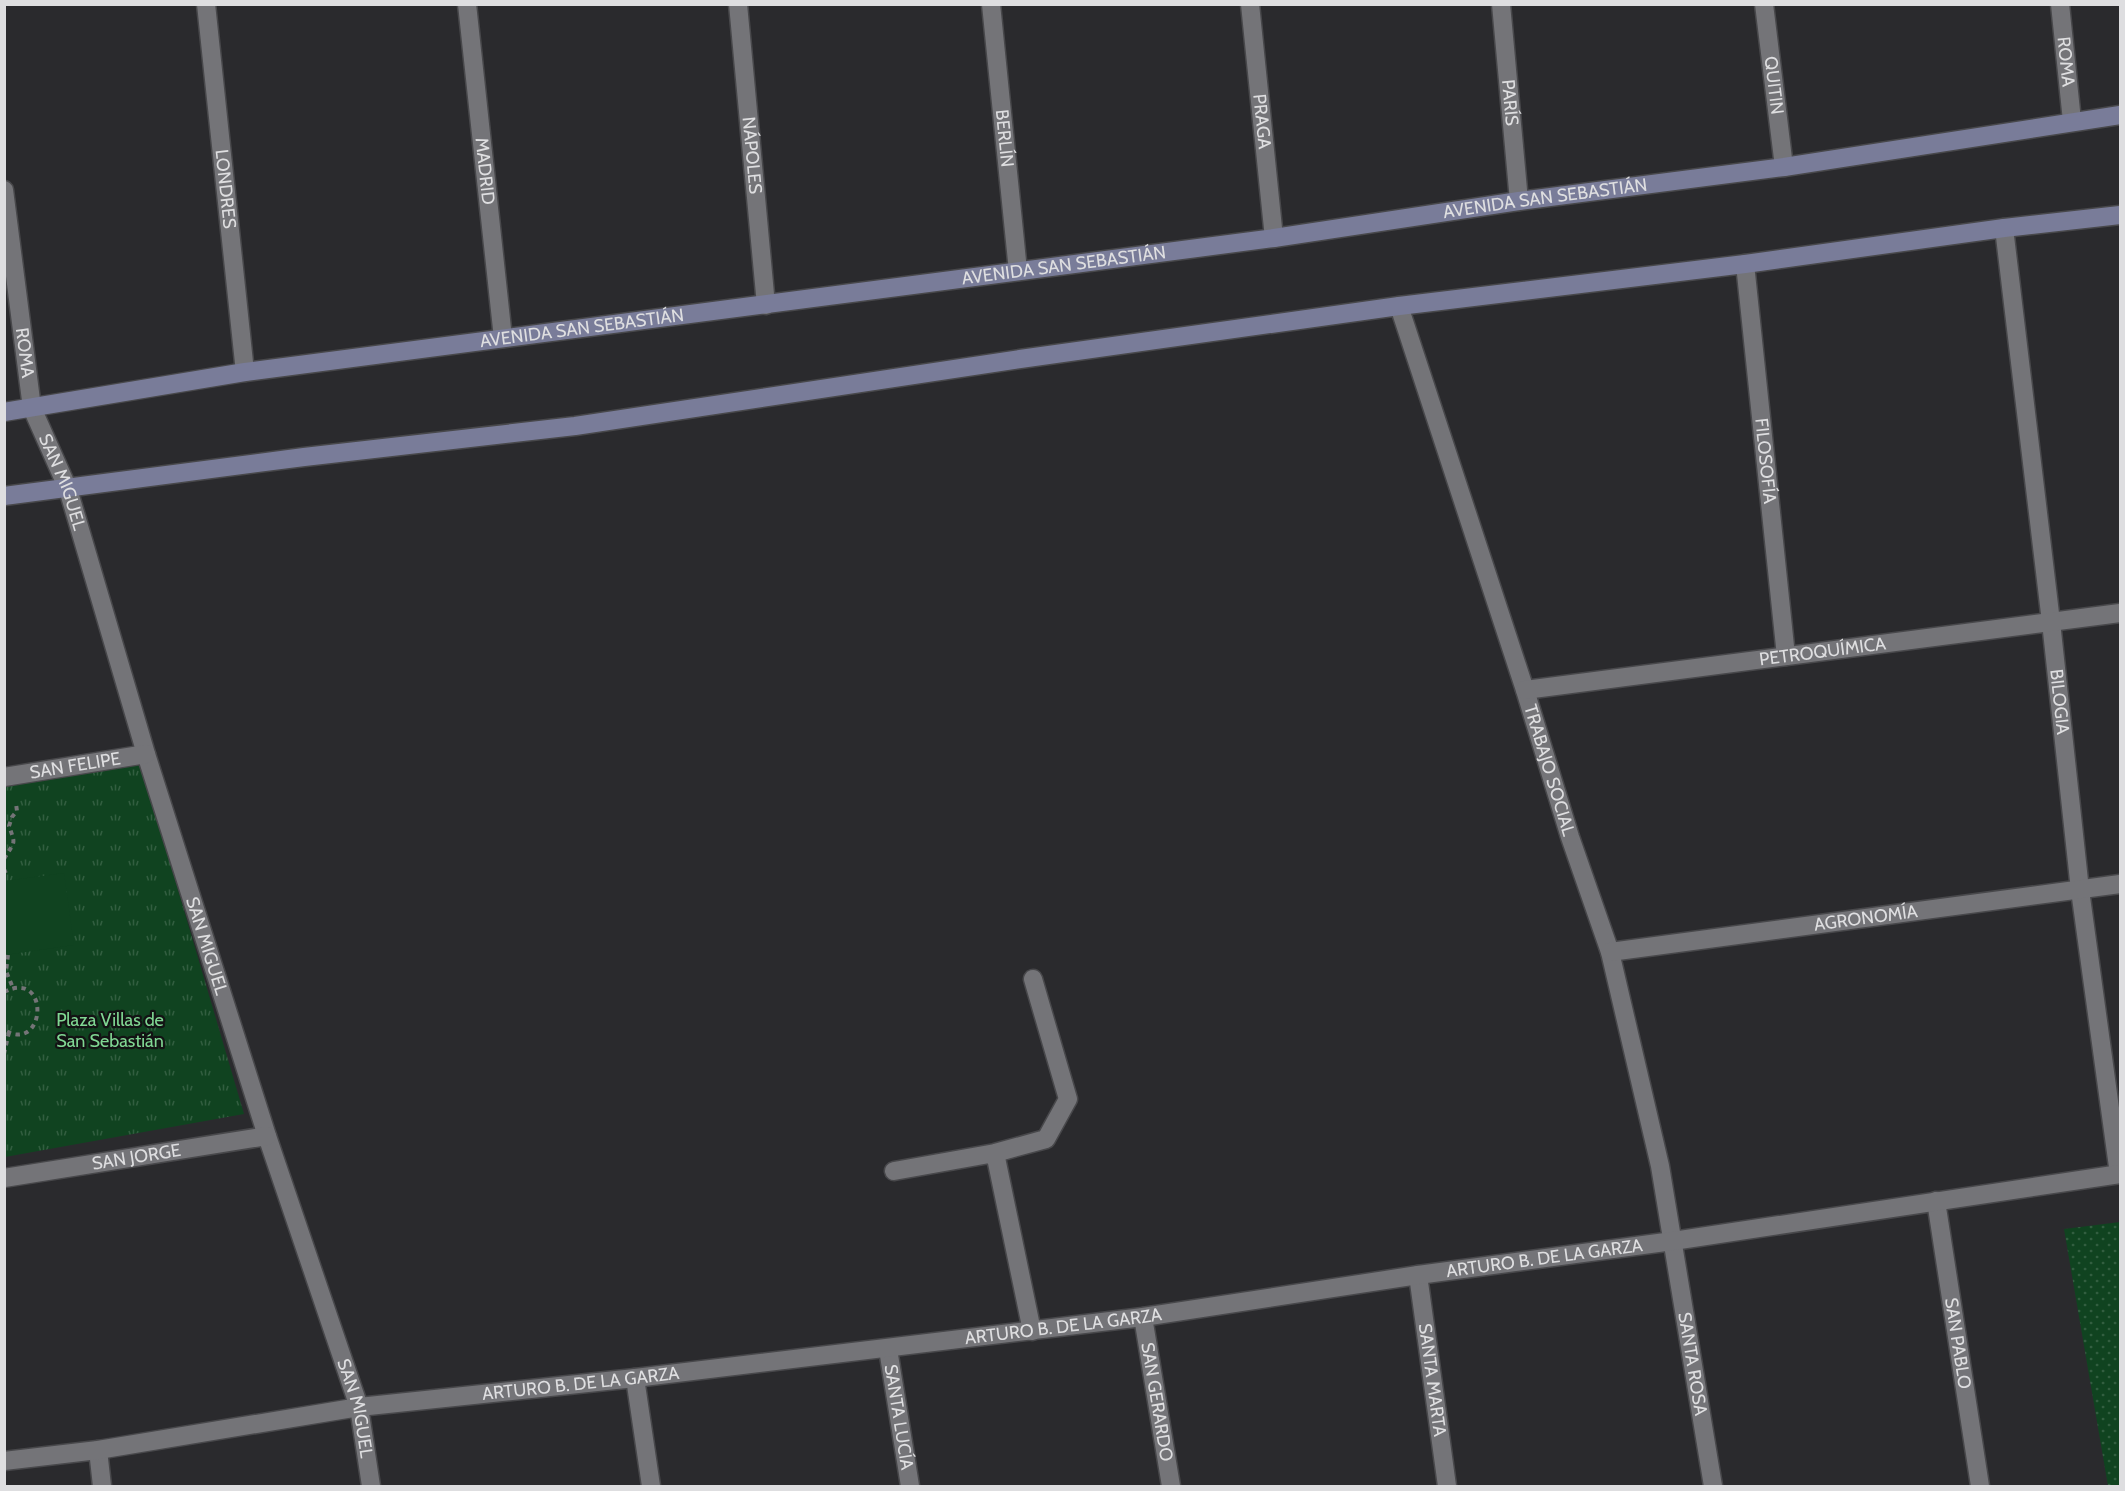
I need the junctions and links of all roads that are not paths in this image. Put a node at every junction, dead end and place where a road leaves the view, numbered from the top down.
1 (206, 4) edge
2 (467, 4) edge
3 (738, 4) edge
4 (991, 4) edge
5 (1250, 4) edge
6 (1501, 4) edge
7 (1764, 4) edge
8 (2060, 4) edge
9 (2121, 115) edge
10 (2072, 121) junction
11 (1784, 167) junction
12 (4, 190) edge
13 (1519, 201) junction
14 (2121, 214) edge
15 (2004, 228) junction
16 (1274, 238) junction
17 (1745, 264) junction
18 (1018, 271) junction
19 (766, 305) junction
20 (1399, 306) junction
21 (503, 338) junction
22 (245, 372) junction
23 (32, 408) junction
24 (4, 412) edge
25 (68, 489) junction
26 (4, 496) edge
27 (2121, 613) edge
28 (2051, 622) junction
29 (1786, 656) junction
30 (1525, 690) junction
31 (146, 754) junction
32 (8, 777) edge
33 (2121, 884) edge
34 (2080, 890) junction
35 (1610, 952) junction
36 (1032, 979) dead end
37 (267, 1136) junction
38 (995, 1153) junction
39 (894, 1172) dead end
40 (2120, 1174) edge
41 (4, 1178) edge
42 (1936, 1202) junction
43 (1673, 1241) junction
44 (1418, 1275) junction
45 (1143, 1317) junction
46 (1032, 1331) junction
47 (888, 1348) junction
48 (635, 1378) junction
49 (359, 1407) junction
50 (98, 1450) junction
51 (4, 1461) edge
52 (102, 1486) edge
53 (371, 1486) edge
54 (651, 1486) edge
55 (910, 1486) edge
56 (1171, 1486) edge
57 (1447, 1486) edge
58 (1713, 1486) edge
59 (1980, 1486) edge

1 - 22 street, LONDRES
2 - 21 street, MADRID
3 - 19 street, NÁPOLES
4 - 18 street, BERLÍN
5 - 16 street, PRAGA
6 - 13 street, PARÍS
7 - 11 street, QUITIN
8 - 10 street, ROMA
9 - 10 main road, AVENIDA SAN SEBASTIÁN
10 - 11 main road, AVENIDA SAN SEBASTIÁN
11 - 13 main road, AVENIDA SAN SEBASTIÁN
12 - 23 street, ROMA
13 - 16 main road, AVENIDA SAN SEBASTIÁN
14 - 15 main road
15 - 17 main road
15 - 28 street, BILOGIA
16 - 18 main road, AVENIDA SAN SEBASTIÁN
17 - 20 main road
17 - 29 street, FILOSOFÍA
18 - 19 main road, AVENIDA SAN SEBASTIÁN
19 - 21 main road, AVENIDA SAN SEBASTIÁN
20 - 25 main road
20 - 30 street, TRABAJO SOCIAL
21 - 22 main road, AVENIDA SAN SEBASTIÁN
22 - 23 main road, AVENIDA SAN SEBASTIÁN
23 - 24 main road, AVENIDA SAN SEBASTIÁN
23 - 25 street, SAN MIGUEL
25 - 26 main road
25 - 31 street, SAN MIGUEL
27 - 28 street, PETROQUÍMICA
28 - 29 street, PETROQUÍMICA
28 - 34 street, BILOGIA
29 - 30 street, PETROQUÍMICA
30 - 35 street, TRABAJO SOCIAL
31 - 32 street, SAN FELIPE
31 - 37 street, SAN MIGUEL
33 - 34 street, AGRONOMÍA
34 - 35 street, AGRONOMÍA
34 - 40 street, BILOGIA
35 - 43 street, TRABAJO SOCIAL
36 - 38 street
37 - 41 street, SAN JORGE
37 - 49 street, SAN MIGUEL
38 - 39 street
38 - 46 street
40 - 42 street, ARTURO B. DE LA GARZA
42 - 43 street, ARTURO B. DE LA GARZA
42 - 59 street, SAN PABLO
43 - 44 street, ARTURO B. DE LA GARZA
43 - 58 street, SANTA ROSA
44 - 45 street, ARTURO B. DE LA GARZA
44 - 57 street, SANTA MARTA
45 - 46 street, ARTURO B. DE LA GARZA
45 - 56 street, SAN GERARDO
46 - 47 street, ARTURO B. DE LA GARZA
47 - 48 street, ARTURO B. DE LA GARZA
47 - 55 street, SANTA LUCÍA
48 - 49 street, ARTURO B. DE LA GARZA
48 - 54 street
49 - 50 street, ARTURO B. DE LA GARZA
49 - 53 street, SAN MIGUEL
50 - 51 street, ARTURO B. DE LA GARZA
50 - 52 street

